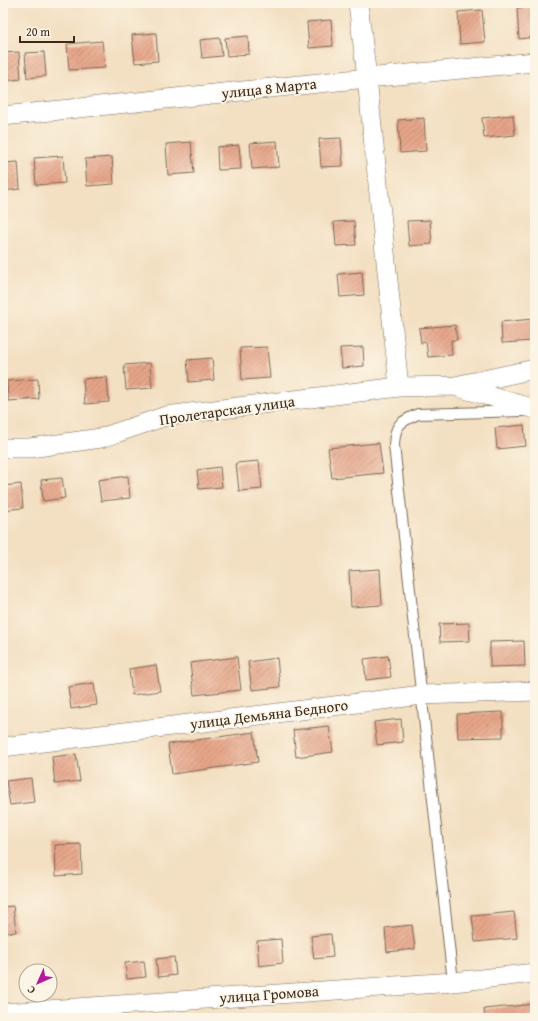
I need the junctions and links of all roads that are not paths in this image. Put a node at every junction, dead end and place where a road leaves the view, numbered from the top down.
1 (358, 3) edge
2 (535, 62) edge
3 (367, 78) junction
4 (3, 116) edge
5 (535, 369) edge
6 (455, 386) junction
7 (399, 387) junction
8 (535, 410) edge
9 (3, 448) edge
10 (535, 691) edge
11 (422, 695) junction
12 (3, 747) edge
13 (535, 973) edge
14 (453, 982) junction
15 (3, 1013) edge

1 - 3 street
2 - 3 street, улица 8 Марта
3 - 4 street, улица 8 Марта
3 - 7 street
5 - 6 street, Пролетарская улица
6 - 7 street, Пролетарская улица
6 - 8 street, Пролетарская улица
7 - 9 street, Пролетарская улица
8 - 11 lane
10 - 11 street, улица Демьяна Бедного
11 - 12 street, улица Демьяна Бедного
11 - 14 lane
13 - 14 street, улица Громова
14 - 15 street, улица Громова

